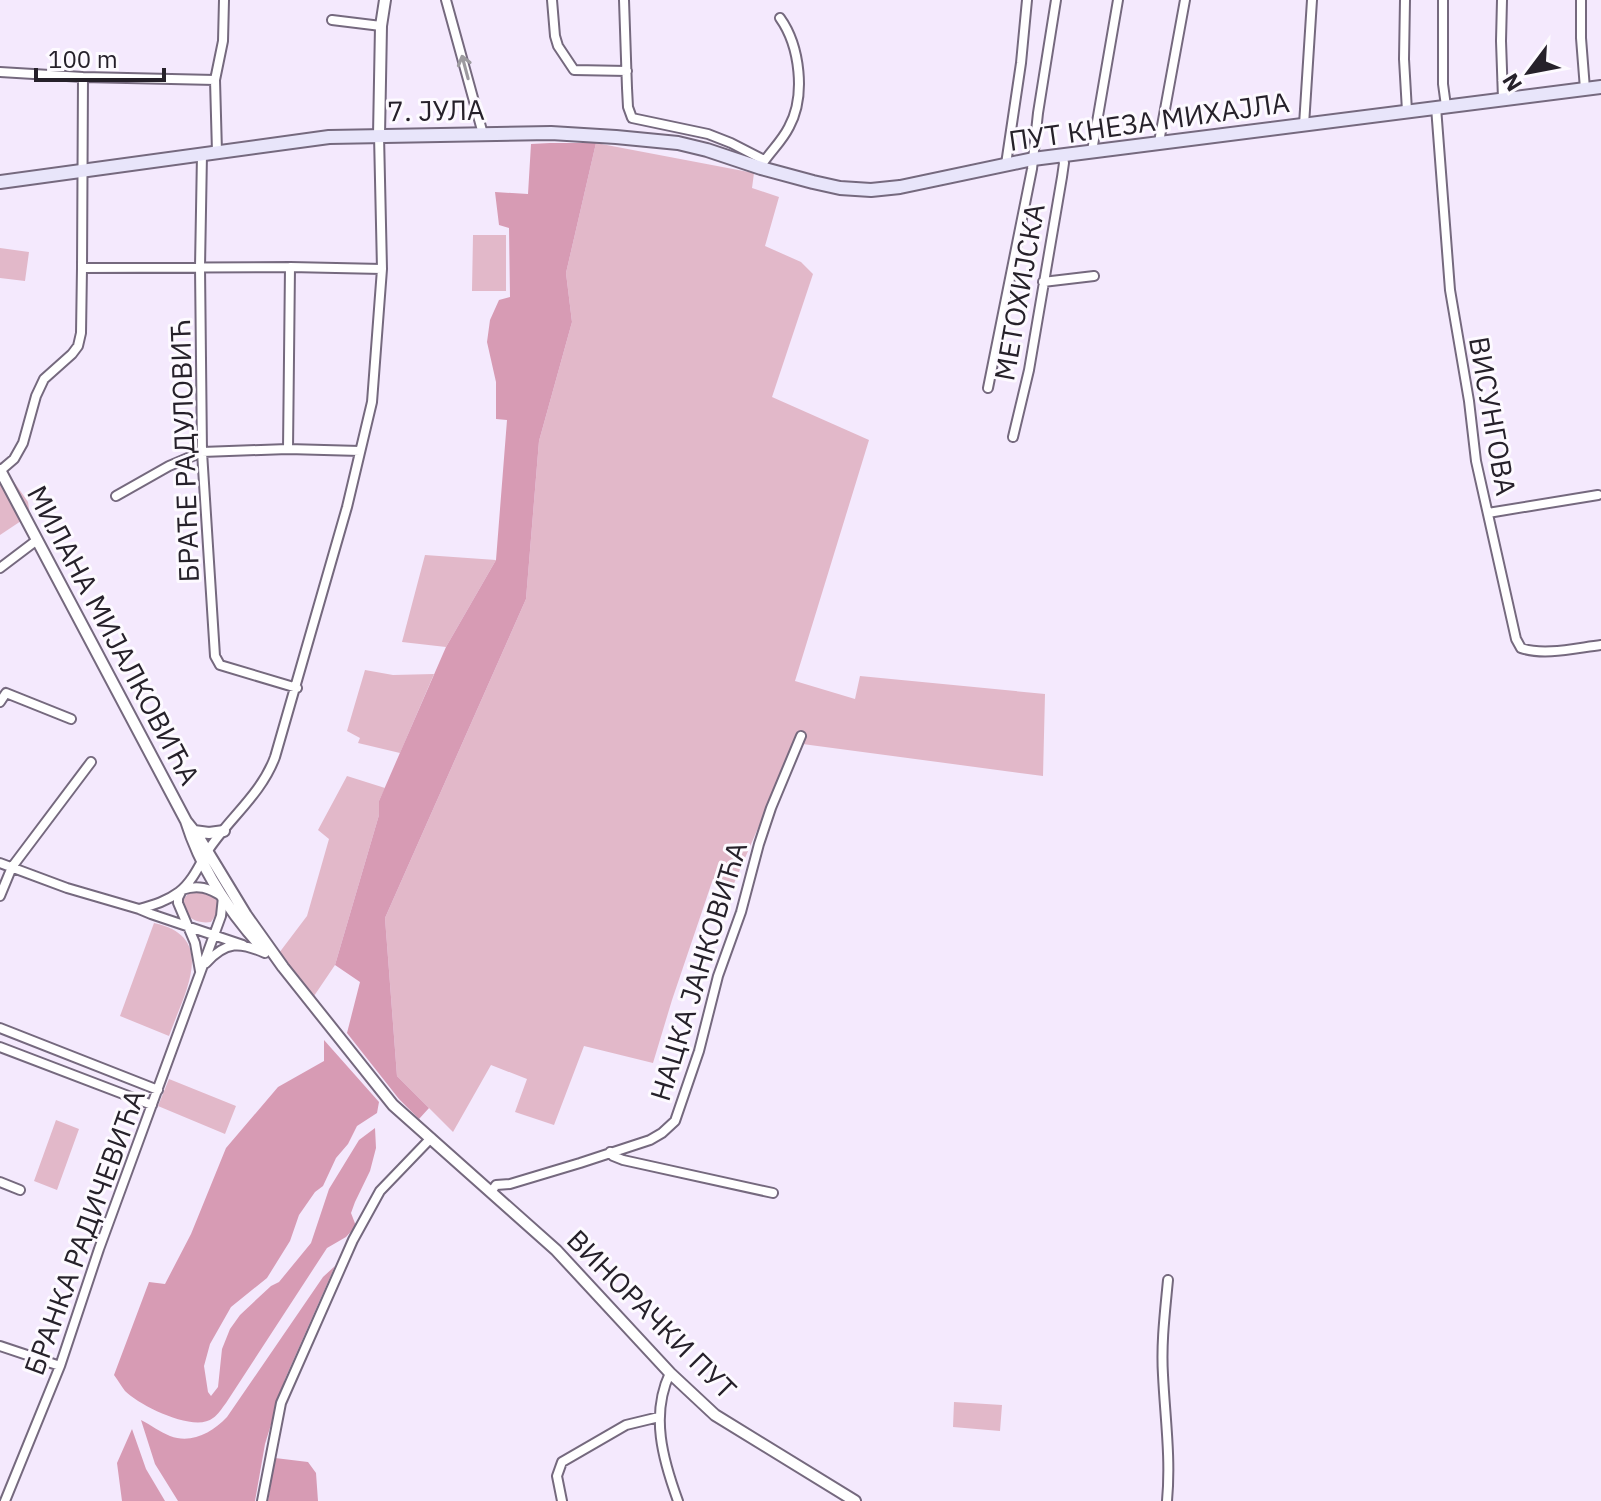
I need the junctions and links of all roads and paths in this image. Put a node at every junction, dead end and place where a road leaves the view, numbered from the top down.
1 (224, 0) edge
2 (385, 0) edge
3 (446, 0) edge
4 (552, 0) edge
5 (624, 0) edge
6 (1027, 0) edge
7 (1056, 0) edge
8 (1118, 0) edge
9 (1185, 0) edge
10 (1312, 0) edge
11 (1405, 0) edge
12 (1443, 0) edge
13 (1502, 0) edge
14 (1581, 0) edge
15 (780, 18) dead end
16 (332, 20) dead end
17 (381, 26) junction
18 (627, 71) junction
19 (0, 72) edge
20 (83, 77) junction
21 (215, 80) junction
22 (1601, 87) edge
23 (1585, 89) junction
24 (1503, 99) junction
25 (1441, 107) junction
26 (1407, 111) junction
27 (1304, 125) junction
28 (483, 134) junction
29 (379, 135) junction
30 (1159, 142) junction
31 (1092, 151) junction
32 (217, 152) junction
33 (202, 154) junction
34 (1062, 155) junction
35 (1033, 159) junction
36 (762, 164) junction
37 (1006, 164) junction
38 (82, 172) junction
39 (0, 182) edge
40 (870, 190) joint
41 (200, 267) junction
42 (290, 267) junction
43 (82, 268) junction
44 (382, 269) junction
45 (1094, 276) dead end
46 (1043, 282) junction
47 (988, 388) dead end
48 (1013, 437) dead end
49 (288, 449) junction
50 (360, 451) junction
51 (202, 452) junction
52 (0, 470) edge
53 (1598, 495) dead end
54 (116, 496) dead end
55 (1488, 513) junction
56 (37, 540) junction
57 (0, 568) edge
58 (1601, 645) edge
59 (297, 688) junction
60 (0, 702) edge
61 (71, 719) dead end
62 (801, 736) dead end
63 (91, 762) dead end
64 (224, 831) junction
65 (192, 833) junction
66 (207, 850) junction
67 (0, 863) edge
68 (12, 867) junction
69 (220, 873) junction
70 (182, 890) junction
71 (0, 896) edge
72 (223, 897) junction
73 (139, 909) junction
74 (246, 915) junction
75 (221, 916) junction
76 (191, 928) junction
77 (215, 935) junction
78 (243, 945) junction
79 (268, 954) junction
80 (283, 967) junction
81 (202, 971) junction
82 (0, 1028) edge
83 (0, 1047) edge
84 (158, 1090) junction
85 (152, 1105) junction
86 (431, 1138) junction
87 (610, 1152) junction
88 (0, 1182) edge
89 (20, 1190) dead end
90 (491, 1192) junction
91 (773, 1193) dead end
92 (1168, 1280) dead end
93 (0, 1346) edge
94 (60, 1366) junction
95 (670, 1373) junction
96 (659, 1417) junction
97 (5, 1501) edge
98 (262, 1501) edge
99 (562, 1501) edge
100 (678, 1501) edge
101 (855, 1501) edge
102 (1167, 1501) edge

1 - 21 street
2 - 17 street
28 -> 3 street
4 - 18 street
5 - 18 street
6 - 37 street
7 - 35 street
8 - 31 street
9 - 30 street
10 - 27 street
11 - 26 street
12 - 25 street, ВИСУНГОВА
13 - 24 street
14 - 23 street
15 - 36 street
16 - 17 street
17 - 29 street
18 - 36 street
19 - 20 street
20 - 21 street
20 - 38 street
21 - 32 street
22 - 23 main road, ПУТ КНЕЗА МИХАЈЛА
23 - 24 main road, ПУТ КНЕЗА МИХАЈЛА
24 - 25 main road, ПУТ КНЕЗА МИХАЈЛА
25 - 26 main road, ПУТ КНЕЗА МИХАЈЛА
25 - 55 street, ВИСУНГОВА
26 - 27 main road, ПУТ КНЕЗА МИХАЈЛА
27 - 30 main road, ПУТ КНЕЗА МИХАЈЛА
28 - 29 main road, 7. ЈУЛА
28 - 36 main road, 7. ЈУЛА
29 - 32 main road, 7. ЈУЛА
29 - 44 street
30 - 31 main road, ПУТ КНЕЗА МИХАЈЛА
31 - 34 main road, ПУТ КНЕЗА МИХАЈЛА
32 - 33 main road, 7. ЈУЛА
33 - 38 main road, 7. ЈУЛА
33 - 41 street, БРАЋЕ РАДУЛОВИЋ
34 - 35 main road, ПУТ КНЕЗА МИХАЈЛА
34 - 46 street, МЕТОХИЈСКА
35 - 37 main road, ПУТ КНЕЗА МИХАЈЛА
35 - 47 street
36 - 40 main road, 7. ЈУЛА
37 - 40 main road, ПУТ КНЕЗА МИХАЈЛА
38 - 39 main road, 7. ЈУЛА
38 - 43 street
41 - 42 street
41 - 43 street
41 - 51 street, БРАЋЕ РАДУЛОВИЋ
42 - 44 street
42 - 49 street
43 - 52 street
44 - 50 street
45 - 46 street
46 - 48 street, МЕТОХИЈСКА
49 - 50 street
49 - 51 street
50 - 59 street
51 - 54 street
51 - 59 street, БРАЋЕ РАДУЛОВИЋ
52 - 56 street, МИЛАНА МИЈАЛКОВИЋА
53 - 55 street
55 - 58 street, ВИСУНГОВА
56 - 57 street
56 - 65 street, МИЛАНА МИЈАЛКОВИЋА
59 - 64 street
60 - 61 street
62 - 87 street, НАЦКА ЈАНКОВИЋА
63 - 68 street
64 - 65 street
64 - 66 street
65 - 66 street, МИЛАНА МИЈАЛКОВИЋА
65 - 66 street
66 - 69 street, МИЛАНА МИЈАЛКОВИЋА
66 - 70 street
66 - 72 street, МИЛАНА МИЈАЛКОВИЋА
67 - 68 street
68 - 71 street
68 - 73 street
69 - 72 street
69 - 74 street, МИЛАНА МИЈАЛКОВИЋА
70 - 72 street
70 - 73 street
70 - 76 street
72 - 74 street
72 - 75 street
72 - 79 street, МИЛАНА МИЈАЛКОВИЋА
73 - 76 street
74 - 80 street, МИЛАНА МИЈАЛКОВИЋА
75 - 76 street
75 - 77 street, БРАНКА РАДИЧЕВИЋА
76 - 77 street
76 - 81 street
77 - 78 street
77 - 81 street, БРАНКА РАДИЧЕВИЋА
78 - 79 street
78 - 81 street
79 - 80 street, МИЛАНА МИЈАЛКОВИЋА
80 - 86 street, МИЛАНА МИЈАЛКОВИЋА
81 - 84 street, БРАНКА РАДИЧЕВИЋА
82 - 84 street
83 - 85 street
84 - 85 street, БРАНКА РАДИЧЕВИЋА
85 - 94 street, БРАНКА РАДИЧЕВИЋА
86 - 90 street, ВИНОРАЧКИ ПУТ
86 - 98 street
87 - 90 street, НАЦКА ЈАНКОВИЋА
87 - 91 street
88 - 89 street
90 - 95 street, ВИНОРАЧКИ ПУТ
92 - 102 street
93 - 94 street
94 - 97 street, БРАНКА РАДИЧЕВИЋА
95 - 96 street
95 - 101 street, ВИНОРАЧКИ ПУТ
96 - 99 street
96 - 100 street

